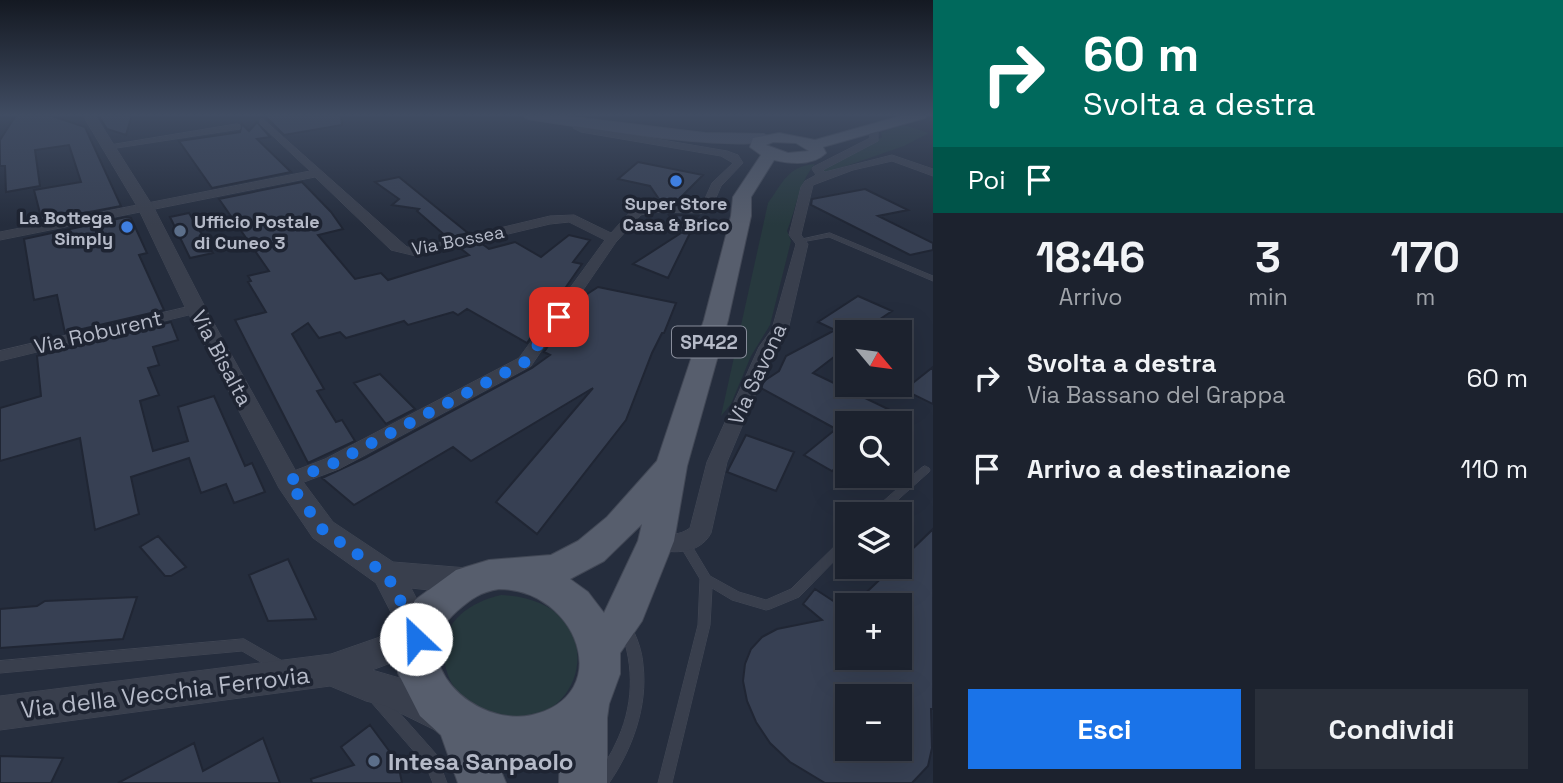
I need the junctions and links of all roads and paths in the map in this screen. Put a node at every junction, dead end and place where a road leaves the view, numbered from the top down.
1 (113, 152) edge
2 (295, 152) edge
3 (715, 152) edge
4 (762, 152) edge
5 (778, 152) edge
6 (817, 152) edge
7 (851, 152) edge
8 (794, 158) junction
9 (318, 173) junction
10 (933, 173) edge
11 (821, 174) junction
12 (146, 208) junction
13 (741, 216) junction
14 (0, 236) edge
15 (612, 239) junction
16 (802, 244) junction
17 (933, 279) edge
18 (196, 309) junction
19 (0, 356) edge
20 (671, 466) junction
21 (925, 470) dead end
22 (288, 481) junction
23 (889, 502) edge
24 (670, 543) junction
25 (835, 553) edge
26 (387, 575) junction
27 (511, 575) junction
28 (706, 579) junction
29 (467, 582) junction
30 (610, 635) junction
31 (417, 636) junction
32 (0, 667) edge
33 (331, 670) junction
34 (294, 676) junction
35 (366, 685) junction
36 (586, 706) junction
37 (0, 713) edge
38 (452, 723) junction
39 (440, 783) edge
40 (482, 783) edge
41 (583, 783) edge
42 (600, 783) edge
43 (665, 783) edge

1 - 12 street, Via Bisalta
2 - 9 street, Via Bossea
3 - 15 street
4 - 13 main road, Via Savona / SP422
5 - 8 main road
6 - 8 main road, Via Savona
7 - 11 street, Via Savona
8 - 13 main road, Via Savona / SP422
9 - 12 street
9 - 15 street, Via Bossea
10 - 11 street
11 - 16 street, Via Savona
12 - 14 street
12 - 18 street, Via Bisalta
13 - 20 main road, Via Savona / SP422
15 - 22 street
16 - 17 lane
16 - 24 street, Via Savona
18 - 19 street, Via Roburent
18 - 22 street, Via Bisalta
20 - 24 main road, Via Savona / SP422
20 - 27 main road, Via Savona / SP422
21 - 23 lane
22 - 26 street, Via Bisalta
24 - 28 lane
24 - 30 main road, Via Savona / SP422
25 - 28 lane
26 - 29 street
26 - 31 street, Via Bisalta
27 - 29 main road, SP422
27 - 30 main road, SP422
28 - 43 lane
29 - 31 main road, SP422
30 - 36 main road, SP422
30 - 42 lane
31 - 33 street, Via della Vecchia Ferrovia
31 - 38 main road
32 - 34 lane
33 - 34 street, Via della Vecchia Ferrovia
33 - 35 street, Via della Vecchia Ferrovia
34 - 37 street, Via della Vecchia Ferrovia
35 - 38 street, Via della Vecchia Ferrovia
35 - 39 lane
36 - 38 main road, SP422
36 - 41 main road, SP422
38 - 40 main road

